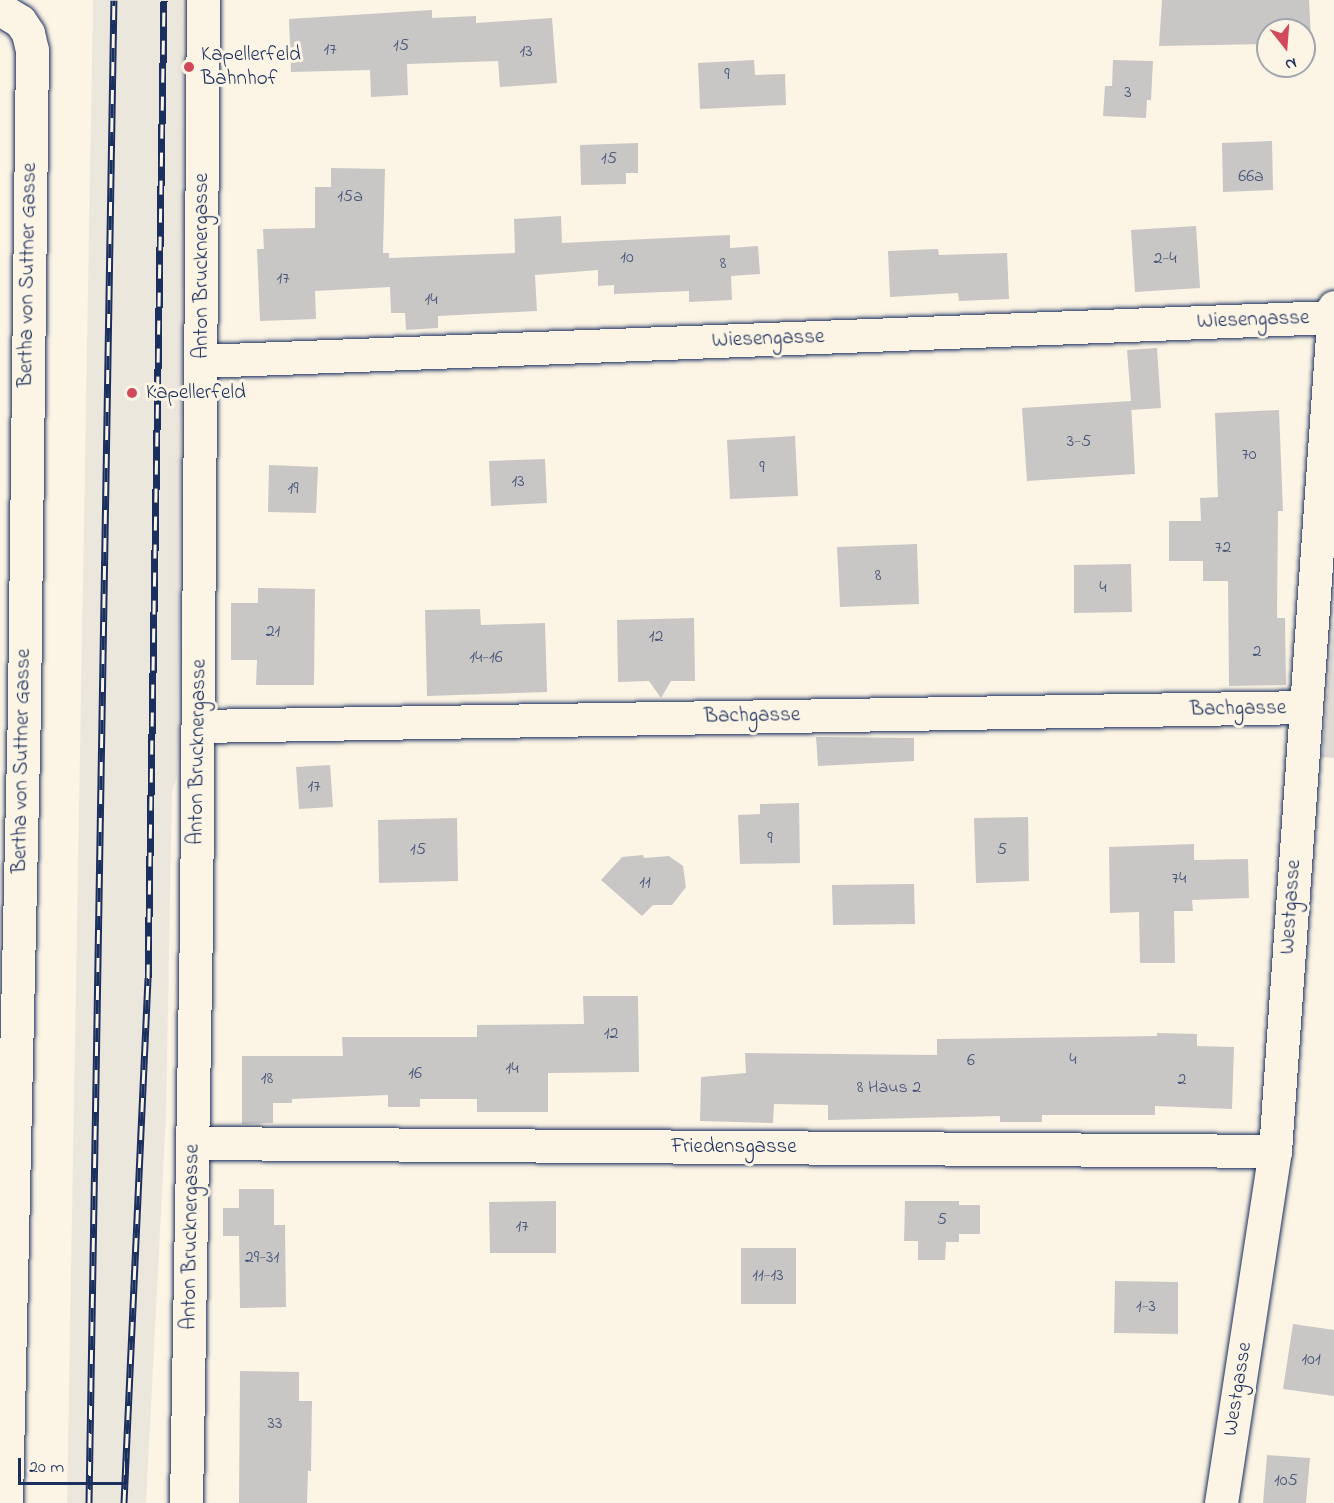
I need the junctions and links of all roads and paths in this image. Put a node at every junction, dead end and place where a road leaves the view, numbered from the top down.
1 (203, 0) edge
2 (10, 15) edge
3 (1334, 312) edge
4 (202, 361) junction
5 (14, 365) edge
6 (1305, 707) junction
7 (12, 709) edge
8 (198, 726) junction
9 (193, 1143) junction
10 (1275, 1151) junction
11 (7, 1152) edge
12 (3, 1434) edge
13 (6, 1503) edge
14 (186, 1503) edge
15 (1221, 1503) edge

1 - 4 street, Anton Brucknergasse
2 - 5 street, Bertha von Suttner Gasse
3 - 4 street, Wiesengasse
3 - 6 street, Westgasse
4 - 8 street, Anton Brucknergasse
5 - 7 street, Bertha von Suttner Gasse
6 - 8 street, Bachgasse
6 - 10 street, Westgasse
7 - 11 street, Bertha von Suttner Gasse
8 - 9 street, Anton Brucknergasse
9 - 10 street, Friedensgasse
9 - 14 street, Anton Brucknergasse
10 - 15 street, Westgasse
11 - 12 street, Bertha von Suttner Gasse
12 - 13 street, Bertha von Suttner Gasse

